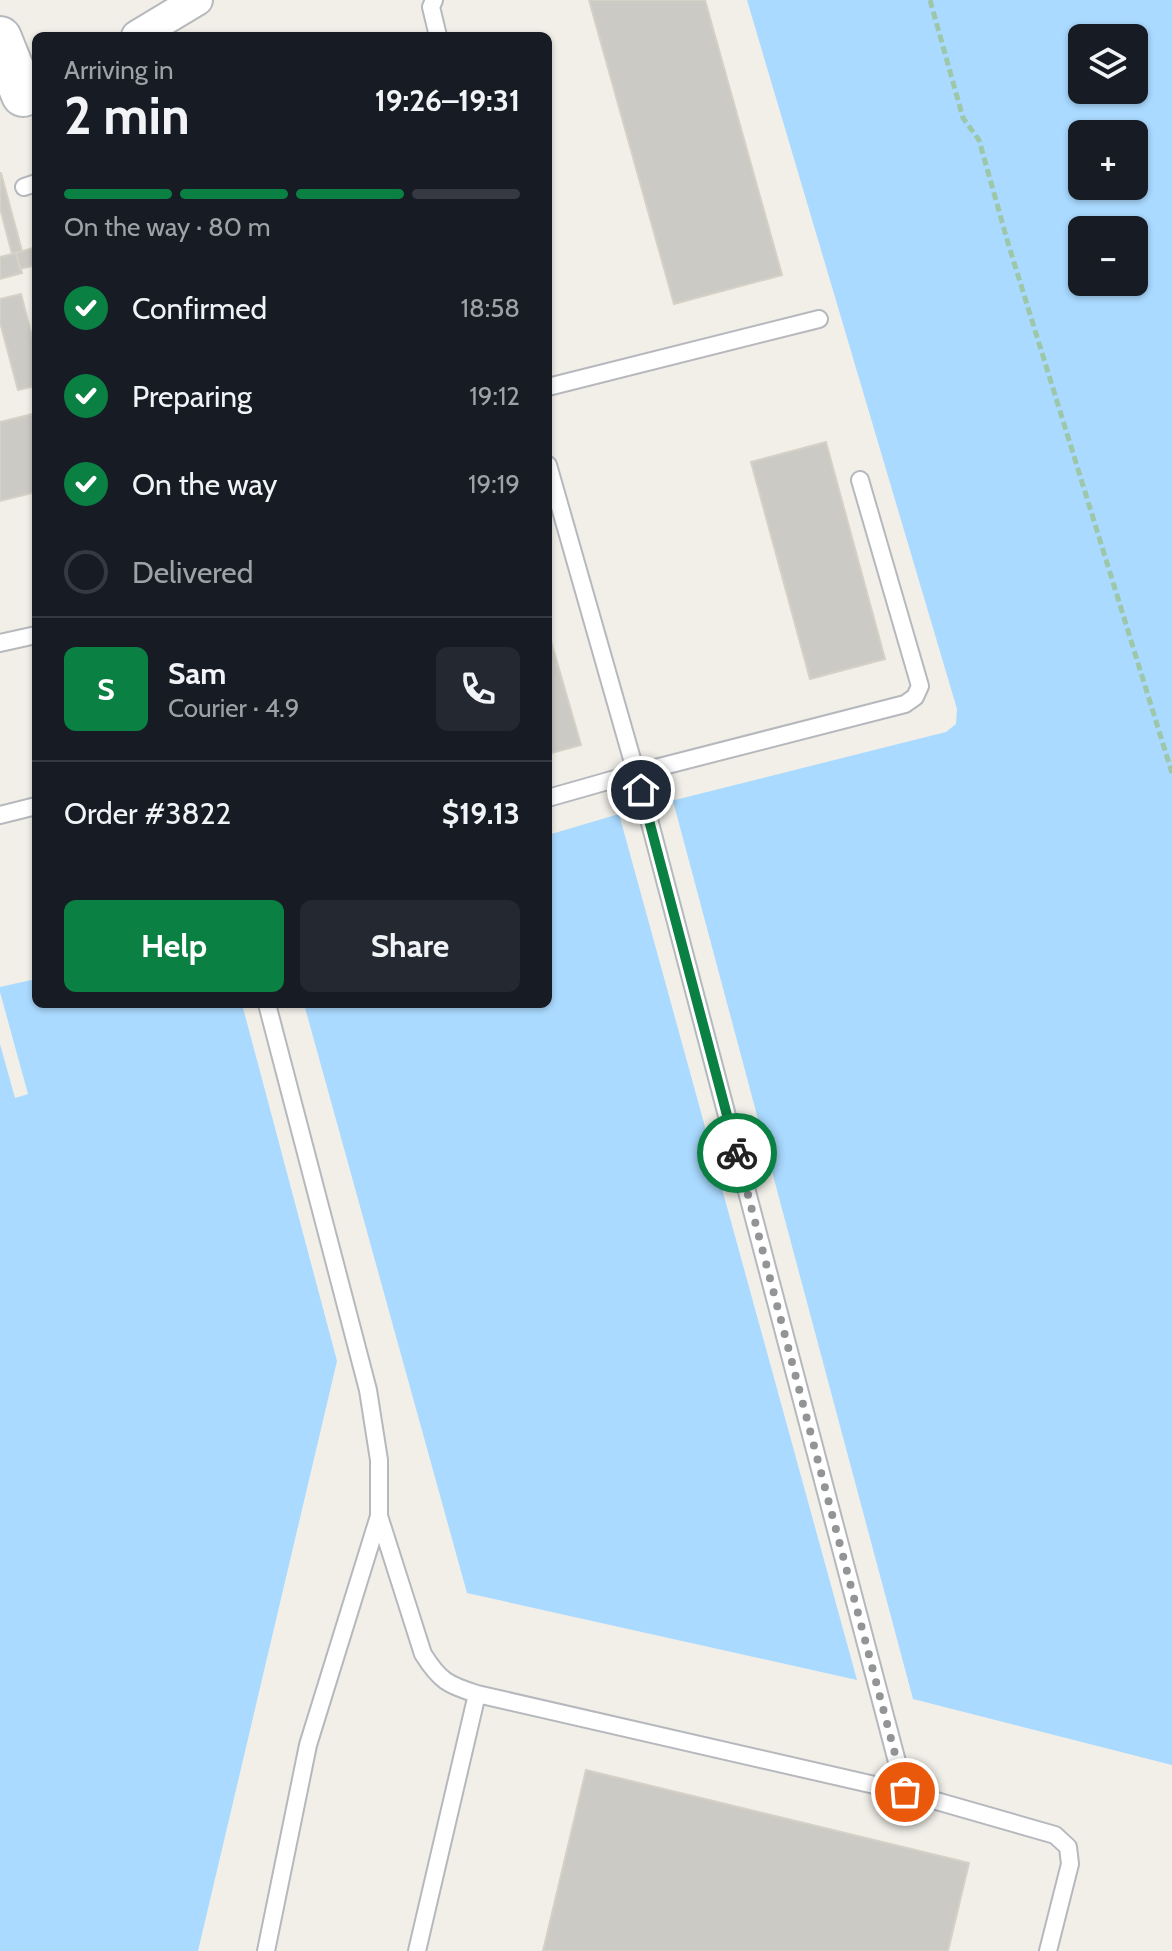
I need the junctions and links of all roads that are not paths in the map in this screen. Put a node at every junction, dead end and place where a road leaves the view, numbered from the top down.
1 (197, 0) edge
2 (434, 0) edge
3 (144, 32) edge
4 (437, 32) edge
5 (0, 38) edge
6 (24, 95) edge
7 (819, 319) dead end
8 (552, 386) edge
9 (552, 479) edge
10 (860, 480) dead end
11 (32, 636) edge
12 (0, 643) edge
13 (636, 773) junction
14 (552, 797) edge
15 (32, 807) edge
16 (0, 815) edge
17 (268, 1008) edge
18 (379, 1516) junction
19 (477, 1694) junction
20 (905, 1792) junction
21 (266, 1951) edge
22 (417, 1951) edge
23 (1048, 1951) edge

1 - 3 street
2 - 4 lane
5 - 6 street
7 - 8 lane
9 - 13 lane
10 - 13 lane
11 - 12 lane
13 - 14 lane
13 - 20 lane
15 - 16 lane
17 - 18 lane
18 - 19 lane
18 - 21 lane
19 - 20 lane
19 - 22 lane
20 - 23 lane

